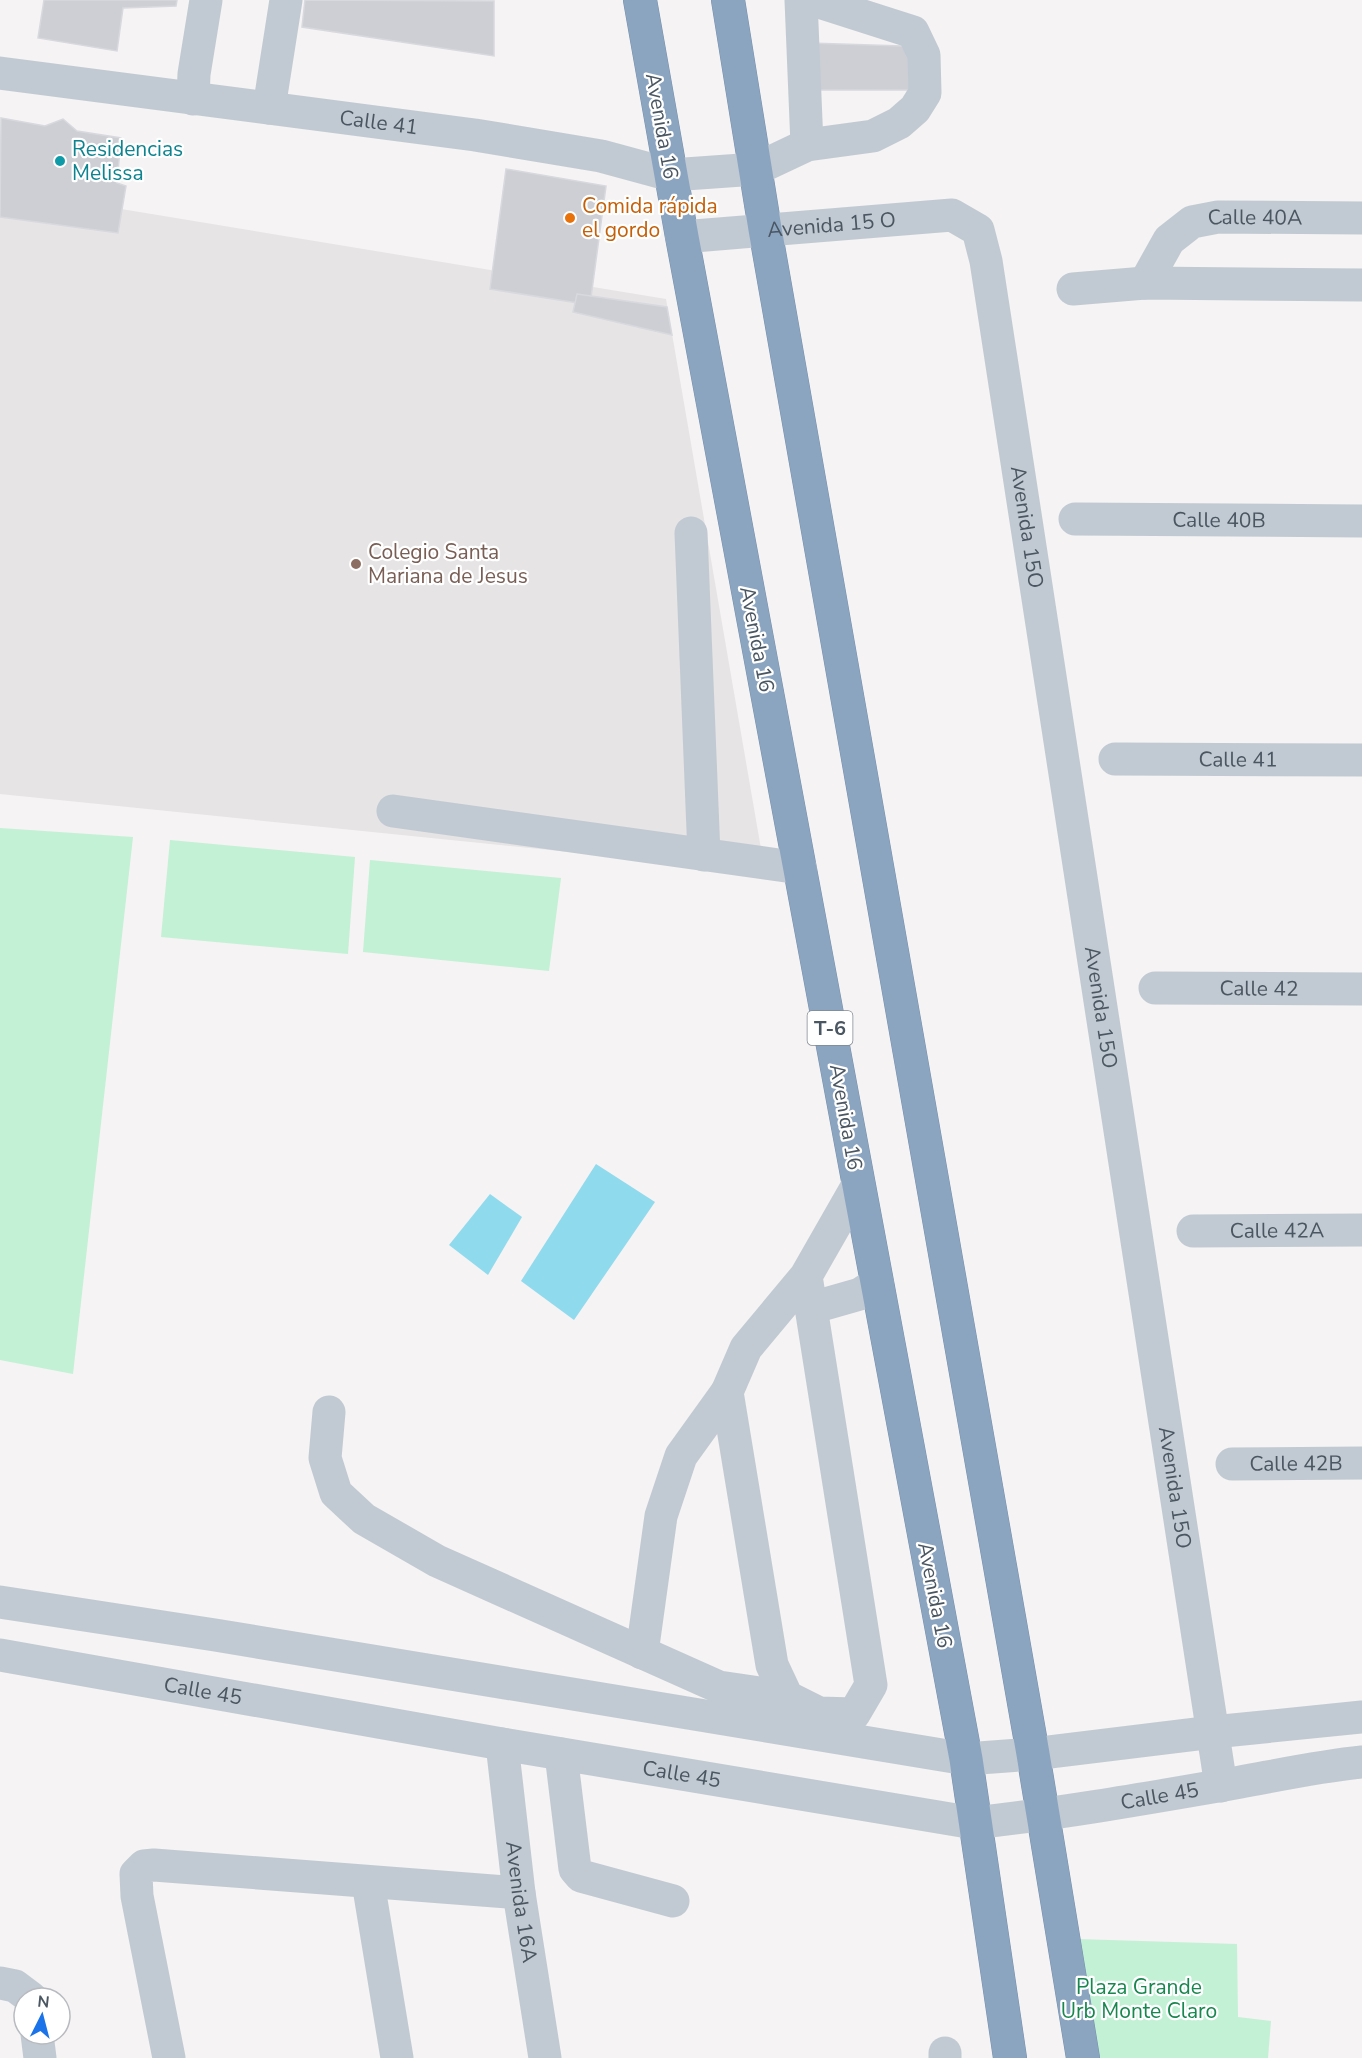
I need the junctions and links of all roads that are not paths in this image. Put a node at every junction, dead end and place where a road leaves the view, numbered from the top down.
1 (206, 0) edge
2 (286, 0) edge
3 (640, 0) edge
4 (728, 0) edge
5 (801, 0) edge
6 (813, 0) edge
7 (0, 73) edge
8 (193, 99) junction
9 (269, 108) junction
10 (807, 145) junction
11 (756, 169) junction
12 (671, 175) junction
13 (1362, 218) edge
14 (765, 229) junction
15 (978, 230) joint
16 (682, 237) junction
17 (1145, 283) junction
18 (1362, 285) edge
19 (1073, 289) dead end
20 (1075, 519) dead end
21 (1362, 521) edge
22 (691, 533) dead end
23 (1115, 759) dead end
24 (1362, 760) edge
25 (393, 811) dead end
26 (704, 855) junction
27 (800, 868) junction
28 (1155, 988) dead end
29 (1362, 989) edge
30 (858, 1185) junction
31 (1362, 1230) edge
32 (1193, 1231) dead end
33 (806, 1276) junction
34 (877, 1283) junction
35 (811, 1308) junction
36 (727, 1392) junction
37 (329, 1412) dead end
38 (1232, 1464) dead end
39 (1362, 1464) edge
40 (0, 1602) edge
41 (642, 1653) junction
42 (0, 1655) edge
43 (787, 1697) junction
44 (1362, 1718) edge
45 (1213, 1732) junction
46 (502, 1744) junction
47 (561, 1754) junction
48 (1033, 1754) junction
49 (966, 1759) junction
50 (1362, 1762) edge
51 (1221, 1785) junction
52 (1042, 1815) junction
53 (974, 1823) junction
54 (368, 1882) junction
55 (519, 1893) junction
56 (673, 1902) dead end
57 (169, 2058) edge
58 (397, 2058) edge
59 (545, 2058) edge
60 (1010, 2058) edge
61 (1083, 2058) edge

1 - 8 street
2 - 9 street
3 - 12 highway, Avenida 16 / T-6
4 - 11 highway
5 - 10 street
6 - 10 street
7 - 8 street, Calle 41
8 - 9 street, Calle 41
9 - 12 street, Calle 41
10 - 11 street
11 - 12 street, Calle 41
11 - 14 highway
12 - 16 highway, Avenida 16 / T-6
13 - 17 street, Calle 40A
14 - 15 street, Avenida 15 O
14 - 16 street, Avenida 15 O
14 - 48 highway
15 - 45 street, Avenida 15O
16 - 27 highway, Avenida 16 / T-6
17 - 18 street
17 - 19 street
20 - 21 street, Calle 40B
22 - 26 street
23 - 24 street, Calle 41
25 - 26 street
26 - 27 street
27 - 30 highway, Avenida 16 / T-6
28 - 29 street, Calle 42
30 - 33 street
30 - 34 highway, Avenida 16 / T-6
31 - 32 street, Calle 42A
33 - 35 street
33 - 36 street
34 - 35 street
34 - 49 highway, Avenida 16 / T-6
35 - 43 street
36 - 41 street
36 - 43 street
37 - 41 street
38 - 39 street, Calle 42B
40 - 49 street
41 - 43 street
42 - 46 street, Calle 45
44 - 45 street
45 - 48 street
45 - 51 street, Avenida 15O
46 - 47 street, Calle 45
46 - 55 street, Avenida 16A
47 - 53 street, Calle 45
47 - 56 street
48 - 49 street
48 - 52 highway
49 - 53 highway, Avenida 16 / T-6
50 - 51 street, Calle 45
51 - 52 street, Calle 45
52 - 53 street, Calle 45
52 - 61 highway
53 - 60 highway, Avenida 16 / T-6
54 - 55 street
54 - 57 street
54 - 58 street
55 - 59 street, Avenida 16A

